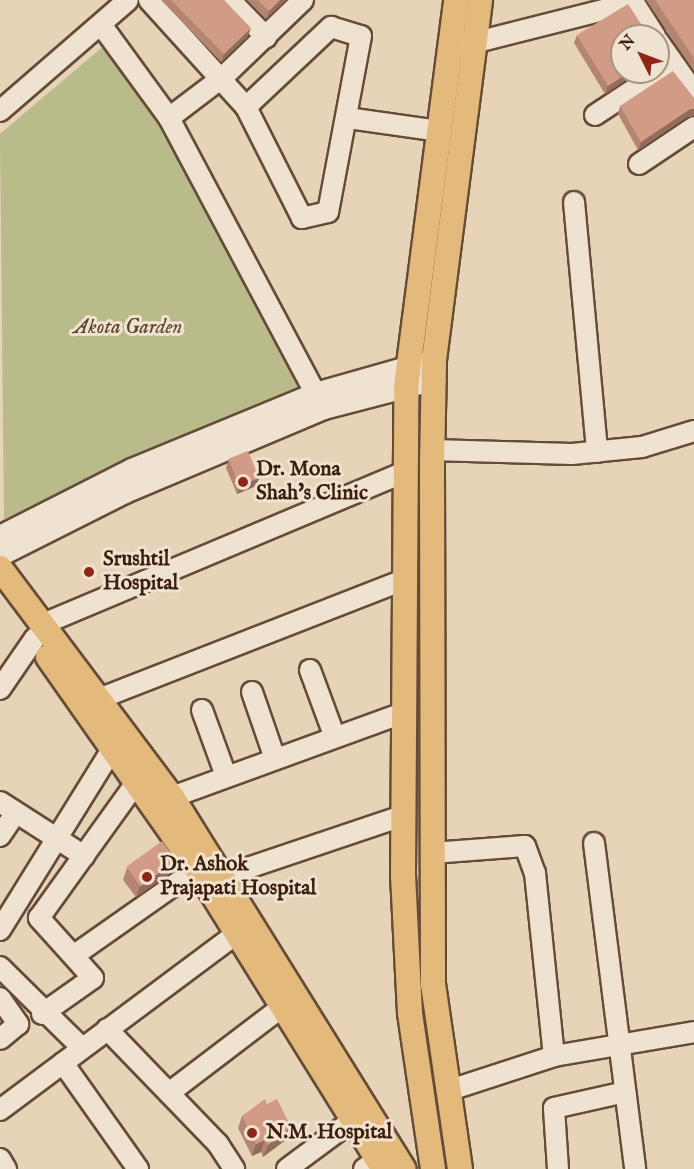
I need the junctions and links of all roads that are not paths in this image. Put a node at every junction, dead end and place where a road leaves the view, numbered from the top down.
1 (230, 0) edge
2 (303, 0) edge
3 (456, 0) edge
4 (480, 0) edge
5 (622, 0) edge
6 (632, 0) edge
7 (135, 1) edge
8 (599, 5) edge
9 (647, 24) edge
10 (102, 26) junction
11 (266, 37) junction
12 (475, 45) junction
13 (450, 47) junction
14 (670, 61) edge
15 (672, 64) junction
16 (223, 78) junction
17 (694, 93) edge
18 (246, 107) junction
19 (0, 111) edge
20 (595, 115) dead end
21 (169, 118) junction
22 (348, 118) junction
23 (694, 127) edge
24 (439, 132) junction
25 (639, 164) dead end
26 (574, 202) dead end
27 (434, 370) junction
28 (406, 377) junction
29 (320, 401) junction
30 (694, 431) edge
31 (432, 450) junction
32 (597, 452) junction
33 (170, 464) junction
34 (405, 472) junction
35 (0, 536) edge
36 (0, 556) edge
37 (0, 568) edge
38 (403, 580) junction
39 (0, 596) edge
40 (39, 631) junction
41 (310, 670) dead end
42 (0, 689) edge
43 (252, 692) dead end
44 (101, 698) junction
45 (202, 710) dead end
46 (403, 712) junction
47 (334, 735) junction
48 (114, 746) junction
49 (274, 756) junction
50 (226, 776) junction
51 (138, 780) junction
52 (172, 797) junction
53 (8, 808) edge
54 (402, 816) junction
55 (0, 836) edge
56 (58, 837) junction
57 (594, 843) dead end
58 (432, 853) junction
59 (84, 856) junction
60 (197, 869) junction
61 (224, 876) junction
62 (0, 930) edge
63 (236, 934) junction
64 (76, 954) junction
65 (0, 967) edge
66 (0, 998) edge
67 (283, 1006) junction
68 (42, 1014) junction
69 (107, 1029) junction
70 (694, 1032) edge
71 (0, 1039) edge
72 (618, 1042) junction
73 (82, 1048) junction
74 (554, 1056) junction
75 (63, 1063) junction
76 (447, 1091) junction
77 (625, 1092) junction
78 (169, 1093) junction
79 (0, 1110) edge
80 (353, 1120) junction
81 (0, 1159) edge
82 (375, 1166) edge
83 (6, 1169) edge
84 (138, 1169) edge
85 (234, 1169) edge
86 (287, 1169) edge
87 (404, 1169) edge
88 (433, 1169) edge
89 (460, 1169) edge
90 (558, 1169) edge
91 (635, 1169) edge

1 - 11 street
2 - 11 street
3 - 13 main road
4 - 12 main road
5 - 8 street
6 - 9 street
7 - 10 street
7 - 16 street
8 - 12 street
10 - 19 street
10 - 21 street
11 - 16 street
12 - 13 street
12 - 27 main road
13 - 24 main road
14 - 15 street
15 - 17 street
15 - 20 street
16 - 18 street
16 - 21 street
18 - 22 street
18 - 22 street
21 - 29 street
22 - 24 street
23 - 25 street
24 - 28 main road
26 - 32 street
27 - 28 street
27 - 31 main road
28 - 29 street
28 - 34 main road
29 - 33 street
30 - 32 street
31 - 32 street
31 - 58 main road
33 - 35 street
33 - 36 street
34 - 38 main road
34 - 40 street
37 - 40 main road
38 - 44 street
38 - 46 main road
39 - 40 main road
40 - 42 street
40 - 44 main road
40 - 48 main road
41 - 47 street
43 - 49 street
44 - 52 main road
45 - 50 street
46 - 47 street
46 - 54 main road
47 - 49 street
48 - 51 main road
48 - 56 street
49 - 50 street
50 - 52 street
51 - 59 street
51 - 60 main road
52 - 61 main road
53 - 55 street
53 - 56 street
54 - 61 street
54 - 88 main road
56 - 59 street
56 - 62 street
57 - 72 street
58 - 74 street
58 - 76 main road
59 - 64 street
60 - 63 main road
60 - 64 street
61 - 87 main road
63 - 67 main road
63 - 69 street
64 - 68 street
65 - 68 street
66 - 71 street
67 - 78 street
67 - 80 main road
68 - 73 street
69 - 73 street
69 - 78 street
70 - 72 street
72 - 74 street
72 - 77 street
73 - 75 street
74 - 76 street
75 - 79 street
75 - 84 street
76 - 89 main road
77 - 90 street
77 - 91 street
78 - 85 street
80 - 82 main road
80 - 86 street
81 - 83 street

